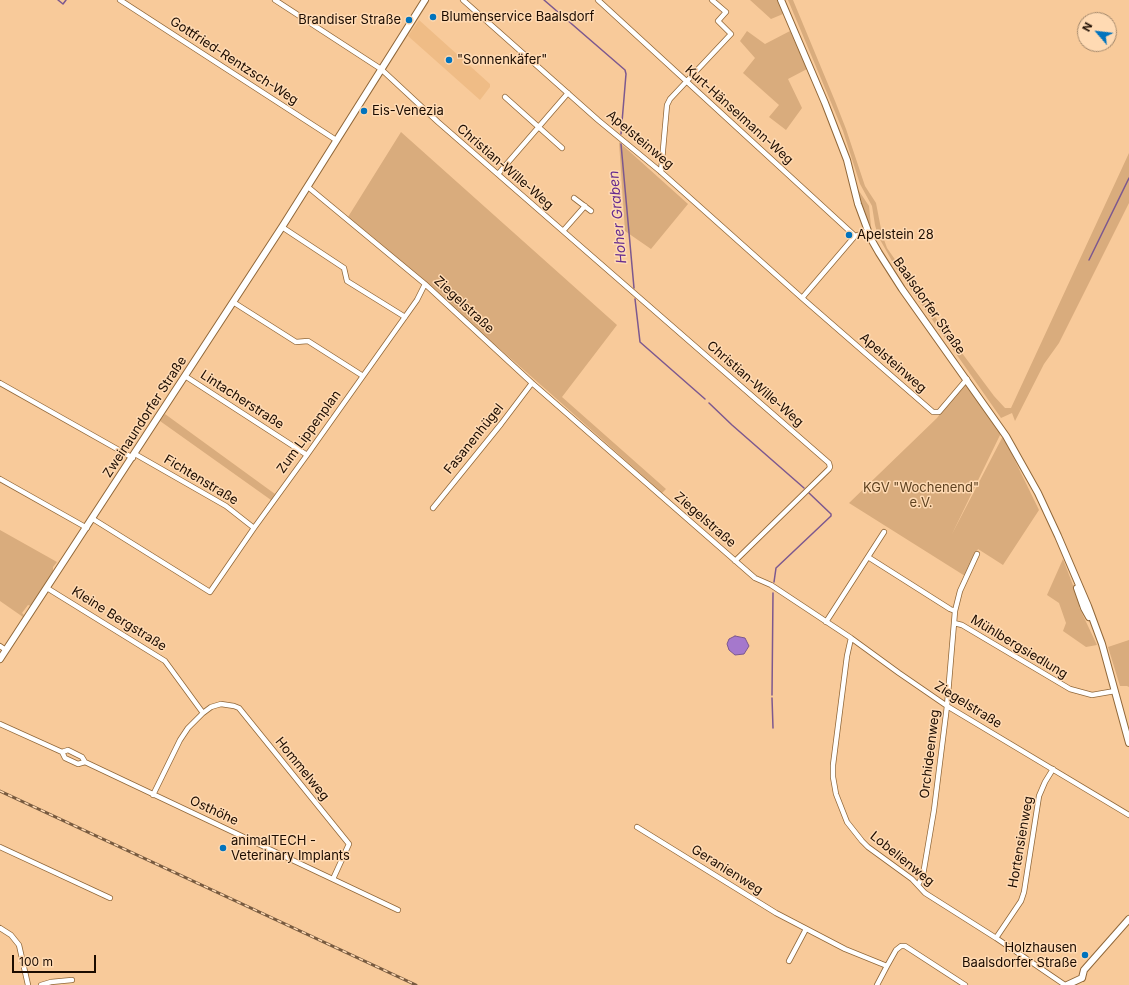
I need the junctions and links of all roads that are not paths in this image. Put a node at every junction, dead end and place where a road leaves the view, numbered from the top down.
1 (120, 0) edge
2 (275, 0) edge
3 (425, 0) edge
4 (463, 0) edge
5 (598, 0) edge
6 (712, 0) edge
7 (781, 0) edge
8 (381, 69) junction
9 (686, 82) junction
10 (568, 93) junction
11 (506, 97) dead end
12 (538, 127) junction
13 (336, 140) junction
14 (562, 148) dead end
15 (661, 172) junction
16 (498, 174) junction
17 (308, 187) junction
18 (574, 198) dead end
19 (584, 206) junction
20 (591, 212) dead end
21 (282, 227) junction
22 (563, 231) junction
23 (868, 231) junction
24 (855, 236) junction
25 (425, 284) junction
26 (802, 298) junction
27 (233, 302) junction
28 (405, 317) junction
29 (185, 376) junction
30 (363, 376) junction
31 (967, 379) junction
32 (0, 383) edge
33 (532, 383) junction
34 (307, 455) junction
35 (134, 456) junction
36 (0, 479) edge
37 (433, 508) dead end
38 (93, 518) junction
39 (86, 528) junction
40 (254, 528) junction
41 (884, 532) dead end
42 (977, 554) dead end
43 (868, 557) junction
44 (735, 561) junction
45 (47, 588) junction
46 (955, 611) junction
47 (826, 622) junction
48 (954, 624) junction
49 (851, 638) junction
50 (3, 648) edge
51 (0, 659) edge
52 (1115, 691) junction
53 (947, 706) junction
54 (203, 713) junction
55 (0, 724) edge
56 (1129, 743) edge
57 (62, 752) junction
58 (85, 762) junction
59 (1053, 769) junction
60 (153, 795) junction
61 (1129, 815) edge
62 (637, 827) dead end
63 (0, 847) edge
64 (333, 879) junction
65 (918, 885) junction
66 (110, 898) dead end
67 (398, 910) dead end
68 (1129, 919) edge
69 (0, 928) edge
70 (806, 929) junction
71 (996, 938) junction
72 (789, 961) dead end
73 (887, 966) junction
74 (1082, 978) junction
75 (72, 980) dead end
76 (28, 985) edge
77 (41, 985) edge
78 (877, 985) edge
79 (965, 985) edge
80 (1066, 985) edge
81 (1084, 985) edge

1 - 13 street, Gottfried-Rentzsch-Weg
2 - 8 street, Christian-Wille-Weg
3 - 8 main road
4 - 10 street, Apelsteinweg
5 - 9 street, Kurt-Hänselmann-Weg
6 - 9 street
7 - 23 main road, Baalsdorfer Straße
8 - 13 main road
8 - 16 street, Christian-Wille-Weg
9 - 15 street
9 - 24 street, Kurt-Hänselmann-Weg
10 - 12 street
10 - 15 street, Apelsteinweg
11 - 12 street
12 - 14 street
12 - 16 street
13 - 17 main road
15 - 26 street, Apelsteinweg
16 - 22 street, Christian-Wille-Weg
17 - 21 main road, Zweinaundorfer Straße
17 - 25 street, Ziegelstraße
18 - 19 street, Christian-Wille-Weg
19 - 20 street, Christian-Wille-Weg
19 - 22 street
21 - 27 main road, Zweinaundorfer Straße
21 - 28 street
22 - 44 street, Christian-Wille-Weg
23 - 24 street
23 - 31 main road, Baalsdorfer Straße
24 - 26 street
25 - 28 street, Zum Lippenplan
25 - 33 street, Ziegelstraße
26 - 31 street, Apelsteinweg
27 - 29 main road, Zweinaundorfer Straße
27 - 30 street
28 - 30 street, Zum Lippenplan
29 - 34 street, Lintacherstraße
29 - 35 main road, Zweinaundorfer Straße
30 - 34 street, Zum Lippenplan
31 - 52 main road, Baalsdorfer Straße
32 - 35 street, Fichtenstraße
33 - 37 street, Fasanenhügel
33 - 44 street, Ziegelstraße
34 - 40 street, Zum Lippenplan
35 - 38 main road, Zweinaundorfer Straße
35 - 40 street, Fichtenstraße
36 - 39 street
38 - 39 main road, Zweinaundorfer Straße
38 - 40 street, Zum Lippenplan
39 - 45 main road, Zweinaundorfer Straße
41 - 43 street
42 - 46 street
43 - 46 street, Mühlbergsiedlung
43 - 47 street
44 - 47 street, Ziegelstraße
45 - 50 main road, Zweinaundorfer Straße
45 - 54 street, Kleine Bergstraße
46 - 48 street, Mühlbergsiedlung
47 - 49 street, Ziegelstraße
48 - 52 street, Mühlbergsiedlung
48 - 53 street, Orchideenweg
49 - 53 street, Ziegelstraße
49 - 65 street, Lobelienweg
50 - 51 main road, Zweinaundorfer Straße
52 - 56 main road, Baalsdorfer Straße
53 - 59 street, Ziegelstraße
53 - 65 street, Orchideenweg
54 - 60 street
54 - 64 street, Hommelweg
55 - 57 street, Osthöhe
57 - 58 street, Osthöhe
57 - 58 street, Osthöhe
58 - 60 street, Osthöhe
59 - 61 street, Ziegelstraße
59 - 71 street, Hortensienweg
60 - 64 street, Osthöhe
62 - 70 street, Geranienweg
63 - 66 street
64 - 67 street, Osthöhe
65 - 71 street, Lobelienweg
68 - 74 main road
69 - 76 street
70 - 72 street
70 - 73 street, Geranienweg
71 - 80 street, Lobelienweg
73 - 78 street
73 - 79 street
74 - 80 main road
74 - 81 main road
75 - 77 street

